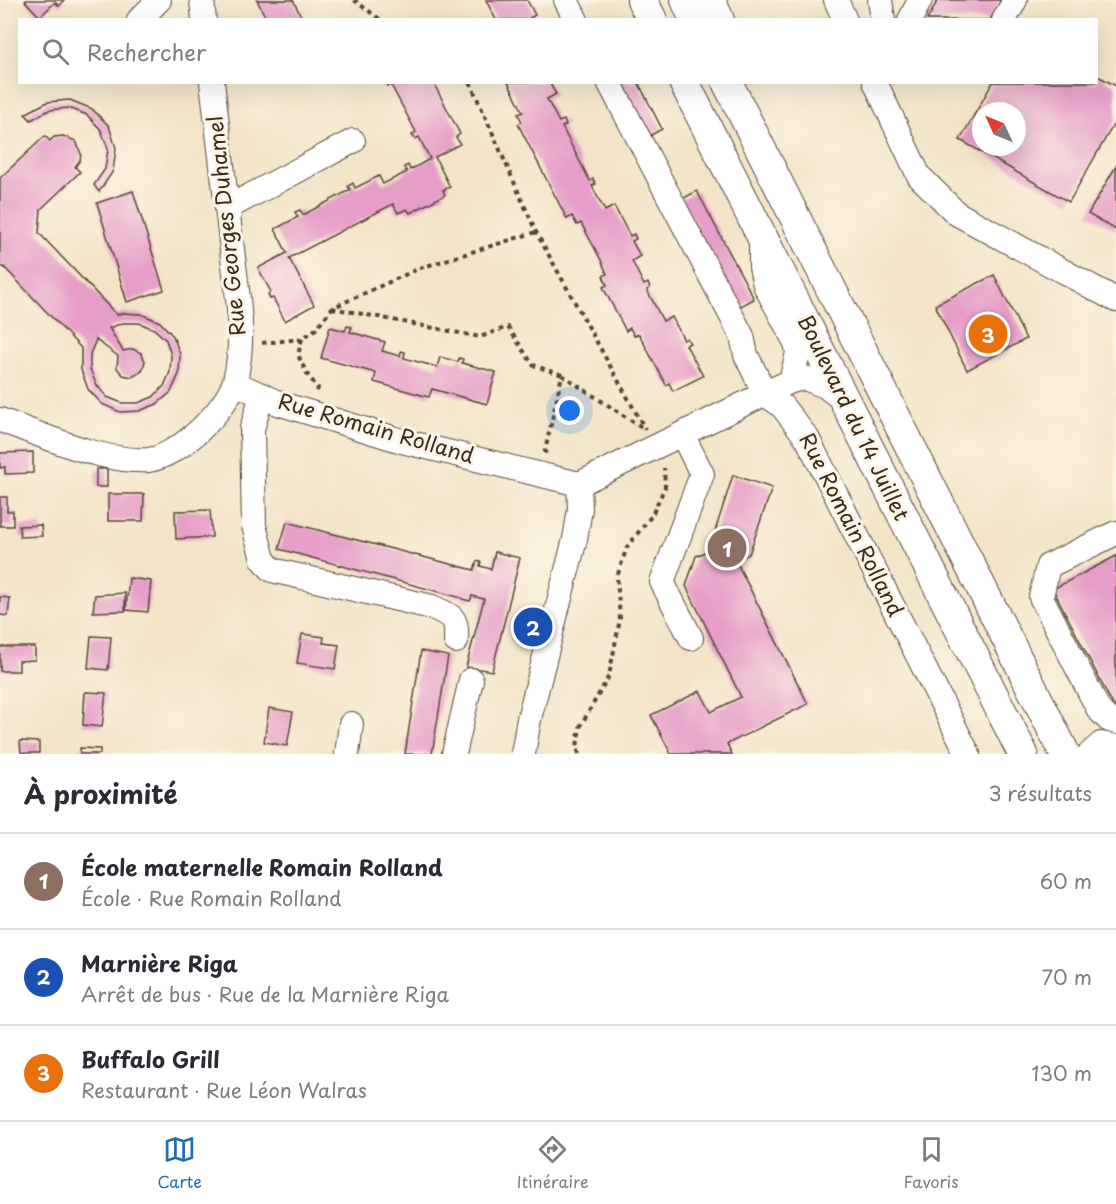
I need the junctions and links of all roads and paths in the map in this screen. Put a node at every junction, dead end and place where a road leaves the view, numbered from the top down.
1 (159, 0) edge
2 (202, 0) edge
3 (354, 0) edge
4 (566, 0) edge
5 (642, 0) edge
6 (686, 0) edge
7 (710, 0) edge
8 (836, 0) edge
9 (880, 0) edge
10 (920, 0) edge
11 (1008, 0) edge
12 (1015, 0) edge
13 (141, 18) edge
14 (204, 18) edge
15 (378, 18) edge
16 (575, 18) edge
17 (651, 18) edge
18 (694, 18) edge
19 (718, 18) edge
20 (844, 18) edge
21 (883, 18) edge
22 (911, 18) edge
23 (998, 18) edge
24 (1005, 18) edge
25 (212, 84) edge
26 (471, 84) edge
27 (610, 84) edge
28 (685, 84) edge
29 (728, 84) edge
30 (748, 84) edge
31 (876, 84) edge
32 (353, 141) dead end
33 (787, 200) junction
34 (227, 208) junction
35 (536, 232) junction
36 (761, 235) junction
37 (1116, 300) edge
38 (332, 308) junction
39 (302, 339) junction
40 (241, 340) junction
41 (562, 375) junction
42 (791, 381) junction
43 (235, 383) junction
44 (765, 394) junction
45 (262, 395) junction
46 (847, 404) junction
47 (309, 413) junction
48 (0, 420) edge
49 (682, 434) junction
50 (650, 438) junction
51 (546, 475) junction
52 (579, 484) junction
53 (1116, 533) edge
54 (691, 638) dead end
55 (456, 642) dead end
56 (471, 680) dead end
57 (1116, 722) edge
58 (351, 724) dead end
59 (1116, 747) edge
60 (347, 754) edge
61 (454, 754) edge
62 (523, 754) edge
63 (579, 754) edge
64 (968, 754) edge
65 (1023, 754) edge
66 (1065, 754) edge
67 (1090, 754) edge

1 - 13 street
2 - 14 street
3 - 15 path
4 - 16 street
5 - 17 main road
6 - 18 main road
7 - 19 main road
8 - 20 street
9 - 21 street
10 - 22 street
11 - 23 street
12 - 24 street
25 - 34 street, Rue Georges Duhamel
26 - 35 path
27 - 44 street
28 - 36 main road, Boulevard du 14 Juillet
29 - 33 main road, Boulevard du 14 Juillet
30 - 33 main road
31 - 37 street
32 - 34 street
33 - 66 main road, Boulevard du 14 Juillet
34 - 40 street, Rue Georges Duhamel
35 - 38 path
35 - 50 path
36 - 42 street
36 - 46 main road, Boulevard du 14 Juillet
38 - 39 path
38 - 41 path
39 - 40 path
39 - 47 path
40 - 43 street, Rue Georges Duhamel
41 - 50 path
41 - 51 path
42 - 44 street
42 - 46 street
43 - 45 street, Rue Romain Rolland
43 - 48 street, Rue Georges Duhamel
44 - 49 street
44 - 64 street, Rue Romain Rolland
45 - 47 street, Rue Romain Rolland
45 - 55 street
46 - 65 main road, Boulevard du 14 Juillet
47 - 51 street, Rue Romain Rolland
49 - 50 street
49 - 54 street
50 - 52 street
50 - 63 path
51 - 52 street, Rue Romain Rolland
52 - 62 street
53 - 57 street
56 - 61 street
58 - 60 street
59 - 67 street

